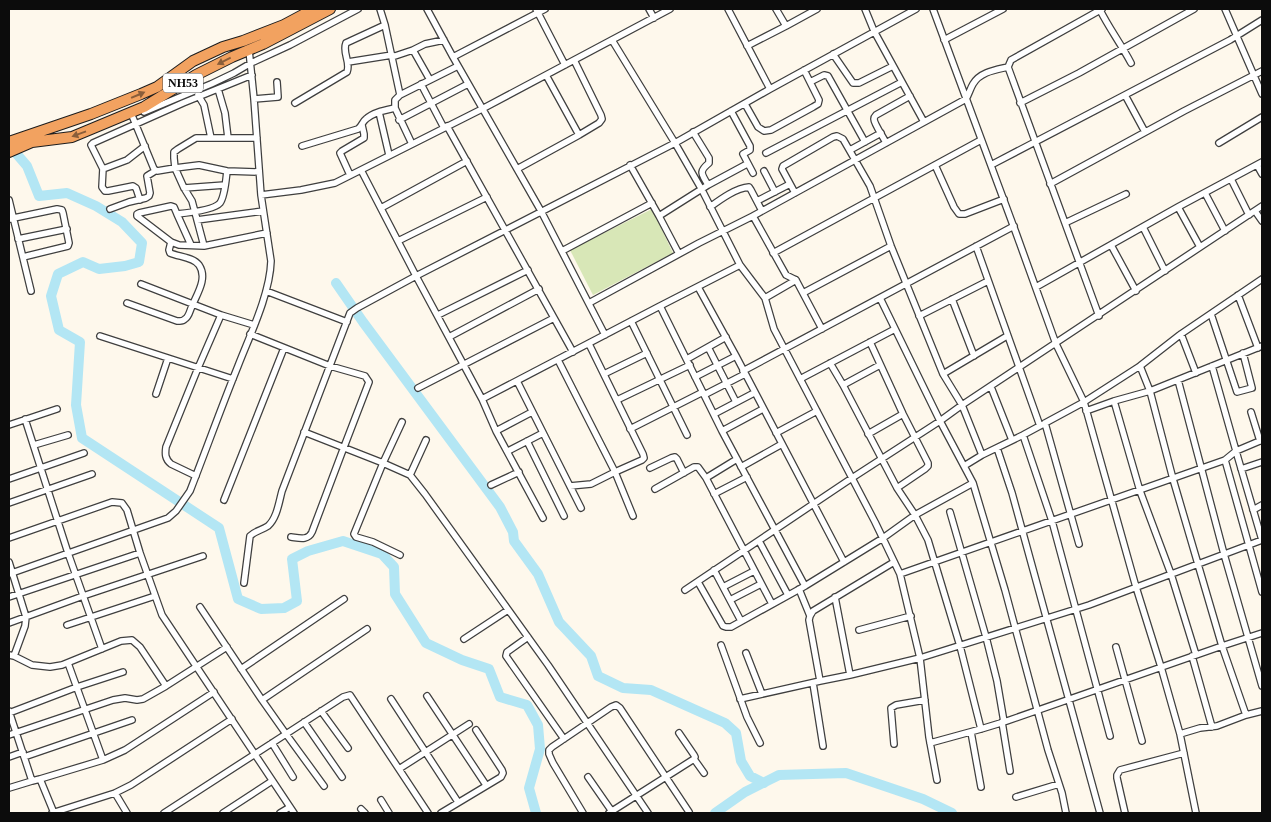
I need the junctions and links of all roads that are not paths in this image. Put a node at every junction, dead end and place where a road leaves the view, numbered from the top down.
1 (314, 9) edge
2 (330, 9) edge
3 (358, 9) edge
4 (380, 9) edge
5 (437, 9) edge
6 (545, 9) edge
7 (649, 9) edge
8 (670, 9) edge
9 (728, 9) edge
10 (776, 9) edge
11 (817, 9) edge
12 (865, 9) edge
13 (916, 9) edge
14 (932, 9) edge
15 (1003, 9) edge
16 (1101, 9) edge
17 (1193, 9) edge
18 (1225, 9) edge
19 (428, 11) edge
20 (537, 11) edge
21 (654, 18) junction
22 (1262, 20) edge
23 (385, 25) junction
24 (786, 26) junction
25 (874, 32) junction
26 (1237, 36) junction
27 (444, 40) junction
28 (612, 40) junction
29 (944, 40) junction
30 (747, 46) junction
31 (1123, 49) junction
32 (249, 50) junction
33 (413, 50) junction
34 (833, 54) junction
35 (392, 56) junction
36 (453, 58) junction
37 (574, 60) junction
38 (251, 62) junction
39 (348, 62) junction
40 (1131, 62) dead end
41 (565, 65) junction
42 (458, 66) junction
43 (893, 66) junction
44 (1008, 67) junction
45 (804, 70) junction
46 (1262, 71) edge
47 (252, 75) junction
48 (546, 75) junction
49 (1254, 75) junction
50 (430, 80) junction
51 (277, 82) dead end
52 (810, 82) junction
53 (902, 82) junction
54 (421, 84) junction
55 (468, 84) junction
56 (218, 89) junction
57 (770, 89) junction
58 (194, 90) junction
59 (1262, 94) edge
60 (400, 95) junction
61 (1125, 95) junction
62 (910, 96) junction
63 (200, 97) junction
64 (254, 99) junction
65 (966, 99) junction
66 (295, 103) dead end
67 (430, 103) junction
68 (1020, 103) junction
69 (745, 104) junction
70 (395, 108) junction
71 (482, 109) junction
72 (848, 110) junction
73 (731, 111) junction
74 (379, 112) junction
75 (132, 114) junction
76 (1262, 118) edge
77 (399, 120) junction
78 (924, 122) junction
79 (136, 124) junction
80 (362, 125) junction
81 (446, 127) junction
82 (693, 132) junction
83 (1145, 132) junction
84 (881, 133) junction
85 (579, 135) junction
86 (211, 138) junction
87 (228, 138) junction
88 (257, 138) junction
89 (29, 139) junction
90 (982, 140) junction
91 (9, 142) edge
92 (865, 142) junction
93 (886, 142) junction
94 (1034, 142) junction
95 (675, 143) junction
96 (1219, 143) dead end
97 (412, 144) junction
98 (145, 146) junction
99 (302, 146) dead end
100 (850, 150) junction
101 (9, 152) edge
102 (766, 153) dead end
103 (390, 155) junction
104 (855, 160) junction
105 (467, 161) junction
106 (1260, 163) edge
107 (747, 164) junction
108 (630, 165) junction
109 (935, 165) junction
110 (991, 165) junction
111 (102, 168) junction
112 (175, 168) junction
113 (517, 169) junction
114 (155, 170) junction
115 (361, 170) junction
116 (227, 171) junction
117 (764, 171) dead end
118 (259, 172) junction
119 (753, 173) dead end
120 (1262, 174) edge
121 (350, 176) junction
122 (1231, 179) junction
123 (790, 184) junction
124 (1050, 184) junction
125 (225, 185) junction
126 (708, 185) junction
127 (184, 188) junction
128 (702, 190) junction
129 (775, 192) junction
130 (795, 193) junction
131 (1205, 193) junction
132 (1126, 194) dead end
133 (260, 195) junction
134 (487, 197) junction
135 (874, 198) junction
136 (1004, 199) junction
137 (9, 200) edge
138 (140, 200) junction
139 (757, 201) junction
140 (652, 203) junction
141 (1262, 206) edge
142 (710, 207) junction
143 (1178, 207) junction
144 (381, 208) junction
145 (110, 210) dead end
146 (195, 211) junction
147 (263, 211) junction
148 (541, 211) junction
149 (762, 211) junction
150 (1255, 211) junction
151 (177, 214) junction
152 (1249, 215) junction
153 (659, 216) junction
154 (753, 216) junction
155 (11, 218) edge
156 (197, 220) junction
157 (1262, 221) edge
158 (1064, 224) junction
159 (1014, 226) junction
160 (1143, 227) junction
161 (66, 229) junction
162 (506, 230) junction
163 (1225, 231) junction
164 (723, 232) junction
165 (267, 233) junction
166 (18, 239) junction
167 (398, 241) junction
168 (171, 242) junction
169 (1111, 245) junction
170 (191, 246) junction
171 (204, 246) junction
172 (891, 246) junction
173 (976, 246) junction
174 (1200, 247) junction
175 (562, 251) junction
176 (773, 253) junction
177 (679, 254) junction
178 (23, 258) junction
179 (1079, 263) junction
180 (740, 265) junction
181 (528, 270) junction
182 (1165, 271) junction
183 (416, 276) junction
184 (1262, 279) edge
185 (796, 280) junction
186 (988, 281) junction
187 (907, 283) junction
188 (141, 284) dead end
189 (698, 286) junction
190 (1036, 287) junction
191 (539, 290) junction
192 (31, 291) dead end
193 (266, 291) junction
194 (1136, 291) junction
195 (803, 293) junction
196 (1238, 295) junction
197 (765, 298) junction
198 (880, 298) junction
199 (952, 299) junction
200 (127, 303) dead end
201 (589, 303) junction
202 (193, 304) junction
203 (660, 306) junction
204 (1211, 314) junction
205 (221, 315) junction
206 (438, 315) junction
207 (919, 316) junction
208 (1099, 316) junction
209 (554, 318) junction
210 (631, 321) junction
211 (347, 322) junction
212 (254, 325) junction
213 (822, 329) junction
214 (895, 329) junction
215 (250, 334) junction
216 (1181, 334) junction
217 (605, 335) junction
218 (100, 336) dead end
219 (1007, 336) junction
220 (449, 337) junction
221 (726, 338) junction
222 (870, 342) junction
223 (589, 344) junction
224 (1056, 344) junction
225 (708, 347) junction
226 (1260, 347) edge
227 (284, 348) junction
228 (784, 349) junction
229 (573, 352) junction
230 (647, 353) junction
231 (1243, 353) junction
232 (736, 356) junction
233 (974, 356) junction
234 (168, 358) junction
235 (687, 359) junction
236 (558, 360) junction
237 (1226, 360) junction
238 (830, 363) junction
239 (464, 365) junction
240 (880, 365) junction
241 (330, 366) junction
242 (690, 366) junction
243 (718, 366) junction
244 (1140, 366) junction
245 (1212, 366) junction
246 (198, 368) junction
247 (1019, 368) junction
248 (744, 372) junction
249 (1196, 373) junction
250 (604, 374) junction
251 (943, 374) junction
252 (695, 376) junction
253 (233, 379) junction
254 (800, 379) junction
255 (661, 380) junction
256 (1178, 380) junction
257 (517, 381) junction
258 (726, 383) junction
259 (843, 385) junction
260 (990, 387) junction
261 (418, 388) dead end
262 (1150, 391) junction
263 (704, 393) junction
264 (754, 393) junction
265 (156, 394) dead end
266 (482, 399) junction
267 (617, 400) junction
268 (1114, 401) junction
269 (736, 402) junction
270 (1084, 402) junction
271 (962, 405) junction
272 (674, 407) junction
273 (57, 408) dead end
274 (763, 409) junction
275 (817, 411) junction
276 (1086, 411) junction
277 (532, 412) junction
278 (1251, 412) dead end
279 (714, 414) junction
280 (903, 414) junction
281 (26, 419) junction
282 (940, 421) junction
283 (402, 422) dead end
284 (1043, 424) junction
285 (9, 425) edge
286 (630, 429) junction
287 (722, 430) junction
288 (496, 431) junction
289 (304, 432) junction
290 (542, 433) junction
291 (776, 434) junction
292 (868, 434) junction
293 (68, 435) dead end
294 (687, 435) dead end
295 (1023, 435) junction
296 (916, 436) junction
297 (426, 440) dead end
298 (1012, 440) junction
299 (1261, 440) edge
300 (527, 441) junction
301 (782, 444) junction
302 (34, 445) junction
303 (344, 447) junction
304 (997, 448) junction
305 (508, 451) junction
306 (1236, 451) junction
307 (84, 452) dead end
308 (982, 455) junction
309 (737, 459) junction
310 (881, 459) junction
311 (1225, 460) junction
312 (1262, 462) edge
313 (383, 463) junction
314 (964, 466) junction
315 (741, 467) junction
316 (41, 468) junction
317 (650, 468) dead end
318 (1202, 469) junction
319 (1241, 469) junction
320 (519, 472) junction
321 (615, 472) junction
322 (684, 473) junction
323 (92, 474) dead end
324 (410, 475) junction
325 (196, 476) junction
326 (746, 476) junction
327 (706, 478) junction
328 (852, 478) junction
329 (1173, 479) junction
330 (9, 480) edge
331 (973, 483) junction
332 (491, 485) dead end
333 (570, 486) junction
334 (897, 488) junction
335 (48, 489) junction
336 (655, 489) dead end
337 (1140, 490) junction
338 (714, 494) junction
339 (224, 500) dead end
340 (1110, 501) junction
341 (9, 503) edge
342 (813, 504) junction
343 (1262, 504) edge
344 (581, 508) dead end
345 (1253, 510) junction
346 (950, 512) dead end
347 (915, 515) junction
348 (1072, 515) junction
349 (564, 516) dead end
350 (632, 516) dead end
351 (543, 518) dead end
352 (58, 521) junction
353 (1052, 521) junction
354 (775, 530) junction
355 (134, 531) junction
356 (1023, 532) junction
357 (291, 536) dead end
358 (9, 538) edge
359 (883, 538) junction
360 (1262, 540) edge
361 (758, 541) junction
362 (991, 543) junction
363 (1079, 544) dead end
364 (1249, 545) junction
365 (744, 551) junction
366 (68, 553) junction
367 (140, 553) junction
368 (961, 553) junction
369 (1224, 554) junction
370 (400, 555) dead end
371 (203, 556) dead end
372 (9, 562) edge
373 (844, 562) junction
374 (894, 562) junction
375 (935, 562) junction
376 (1197, 564) junction
377 (714, 570) junction
378 (754, 571) junction
379 (10, 573) edge
380 (76, 574) junction
381 (148, 574) junction
382 (900, 574) junction
383 (1171, 574) junction
384 (698, 582) junction
385 (244, 583) dead end
386 (761, 584) junction
387 (805, 586) junction
388 (1136, 587) junction
389 (723, 588) junction
390 (799, 589) junction
391 (685, 590) dead end
392 (1262, 592) edge
393 (18, 594) junction
394 (788, 595) junction
395 (84, 596) junction
396 (154, 596) junction
397 (9, 597) edge
398 (835, 597) junction
399 (344, 599) dead end
400 (730, 600) junction
401 (772, 604) junction
402 (200, 607) dead end
403 (1076, 608) junction
404 (508, 610) junction
405 (810, 616) junction
406 (911, 616) junction
407 (26, 617) junction
408 (91, 617) junction
409 (1047, 617) junction
410 (741, 621) junction
411 (9, 623) edge
412 (67, 625) dead end
413 (1015, 628) junction
414 (367, 629) dead end
415 (859, 630) dead end
416 (1262, 633) edge
417 (528, 637) junction
418 (986, 637) junction
419 (1249, 638) junction
420 (464, 639) dead end
421 (722, 645) dead end
422 (960, 646) junction
423 (1222, 646) junction
424 (227, 647) junction
425 (1116, 647) dead end
426 (102, 649) junction
427 (746, 653) dead end
428 (1194, 655) junction
429 (12, 656) edge
430 (920, 658) junction
431 (68, 662) junction
432 (197, 667) junction
433 (1161, 667) junction
434 (241, 668) junction
435 (123, 672) dead end
436 (850, 676) junction
437 (1126, 680) junction
438 (820, 681) junction
439 (813, 683) junction
440 (166, 686) junction
441 (1262, 686) edge
442 (77, 687) junction
443 (1098, 689) junction
444 (214, 692) junction
445 (762, 694) junction
446 (427, 696) dead end
447 (390, 698) dead end
448 (740, 699) junction
449 (1069, 699) junction
450 (262, 700) junction
451 (925, 700) junction
452 (85, 710) junction
453 (1038, 710) junction
454 (321, 711) junction
455 (1262, 711) edge
456 (9, 712) edge
457 (1246, 715) junction
458 (232, 719) junction
459 (132, 720) dead end
460 (304, 722) junction
461 (1003, 722) junction
462 (587, 723) junction
463 (468, 724) dead end
464 (1212, 727) junction
465 (981, 729) junction
466 (476, 730) dead end
467 (16, 732) junction
468 (679, 732) dead end
469 (971, 732) junction
470 (93, 734) junction
471 (286, 734) junction
472 (453, 734) junction
473 (1180, 734) junction
474 (9, 735) edge
475 (1110, 736) dead end
476 (564, 738) junction
477 (1142, 741) dead end
478 (272, 743) junction
479 (760, 743) dead end
480 (930, 743) junction
481 (894, 744) dead end
482 (824, 746) dead end
483 (348, 748) dead end
484 (426, 752) junction
485 (1184, 753) junction
486 (255, 754) junction
487 (23, 755) junction
488 (9, 757) edge
489 (103, 760) junction
490 (694, 760) junction
491 (399, 769) junction
492 (1010, 771) dead end
493 (704, 774) dead end
494 (293, 777) dead end
495 (342, 777) dead end
496 (588, 777) dead end
497 (666, 777) junction
498 (40, 779) junction
499 (937, 780) dead end
500 (32, 781) junction
501 (272, 781) junction
502 (1059, 784) junction
503 (486, 785) junction
504 (324, 786) dead end
505 (982, 787) dead end
506 (9, 788) edge
507 (115, 793) junction
508 (636, 796) junction
509 (1016, 797) dead end
510 (380, 800) dead end
511 (458, 802) junction
512 (290, 807) junction
513 (689, 812) edge
514 (53, 813) edge
515 (127, 813) edge
516 (164, 813) edge
517 (223, 813) edge
518 (280, 813) edge
519 (294, 813) edge
520 (389, 813) edge
521 (428, 813) edge
522 (441, 813) edge
523 (583, 813) edge
524 (611, 813) edge
525 (648, 813) edge
526 (1066, 813) edge
527 (1100, 813) edge
528 (1125, 813) edge
529 (1196, 813) edge

89 -> 1 highway, NH53
2 - 32 highway, NH53
3 - 38 street
4 - 23 street
5 - 19 street
6 - 20 street
7 - 21 street
8 - 21 street
9 - 30 street
10 - 24 street
11 - 24 street
12 - 25 street
13 - 25 street
14 - 29 street
15 - 29 street
16 - 31 street
16 - 44 street
17 - 31 street
18 - 26 street
19 - 27 street
20 - 36 street
20 - 41 street
21 - 28 street
22 - 26 street
23 - 35 street
23 - 39 street
24 - 30 street
25 - 34 street
25 - 43 street
26 - 49 street
26 - 61 street
27 - 33 street
27 - 36 street
28 - 37 street
28 - 95 street
29 - 65 street
30 - 57 street
31 - 40 street
31 - 68 street
32 - 38 street
32 -> 75 highway, NH53
33 - 35 street
33 - 50 street
34 - 43 street
34 - 45 street
35 - 39 street
35 - 60 street
36 - 42 street
37 - 41 street
37 - 85 street
38 - 47 street
38 - 58 street
39 - 66 street
41 - 48 street
42 - 50 street
42 - 55 street
43 - 53 street
44 - 65 street
44 - 68 street
45 - 52 street
45 - 57 street
46 - 49 street
47 - 56 street
47 - 64 street
48 - 71 street
48 - 85 street
49 - 59 street
49 - 83 street
50 - 54 street
51 - 64 street
52 - 69 street
52 - 72 street
53 - 62 street
53 - 72 street
54 - 60 street
54 - 67 street
55 - 67 street
55 - 71 street
56 - 63 street
56 - 87 street
57 - 69 street
58 - 63 street
58 - 75 street
60 - 70 street
61 - 83 street
61 - 94 street
62 - 78 street
62 - 84 street
63 - 79 street
63 - 86 street
64 - 88 street
65 - 78 street
65 - 90 street
67 - 77 street
67 - 81 street
68 - 94 street
69 - 73 street
70 - 74 street
70 - 77 street
71 - 81 street
71 - 113 street
72 - 92 street
72 - 102 street
73 - 82 street
73 - 107 street
74 - 80 street
74 - 103 street
75 - 79 street
75 -> 89 highway, NH53
76 - 96 street
77 - 97 street
78 - 93 street
79 - 98 street
79 - 111 street
80 - 99 street
80 - 121 street
81 - 97 street
81 - 105 street
82 - 95 street
82 - 126 street
83 - 124 street
84 - 92 street
84 - 93 street
85 - 113 street
86 - 87 street
86 - 112 street
87 - 88 street
88 - 118 street
89 - 91 highway, NH53
89 - 101 highway, NH53
90 - 109 street
90 - 110 street
92 - 100 street
93 - 104 street
94 - 110 street
94 - 124 street
95 - 108 street
95 - 128 street
97 - 103 street
98 - 111 street
98 - 114 street
100 - 104 street
100 - 123 street
103 - 115 street
104 - 130 street
104 - 135 street
105 - 134 street
105 - 144 street
106 - 120 street
106 - 122 street
107 - 119 street
107 - 126 street
108 - 140 street
108 - 148 street
109 - 135 street
109 - 136 street
110 - 136 street
111 - 138 street
112 - 114 street
112 - 116 street
112 - 127 street
113 - 148 street
114 - 138 street
115 - 121 street
115 - 144 street
116 - 118 street
116 - 125 street
117 - 129 street
118 - 133 street
121 - 133 street
122 - 131 street
122 - 152 street
123 - 129 street
123 - 130 street
124 - 158 street
125 - 127 street
125 - 146 street
126 - 128 street
127 - 146 street
128 - 142 street
128 - 153 street
129 - 139 street
130 - 149 street
131 - 143 street
131 - 163 street
132 - 158 street
133 - 147 street
134 - 162 street
134 - 167 street
135 - 172 street
135 - 176 street
136 - 159 street
137 - 155 street
138 - 145 street
139 - 142 street
139 - 149 street
140 - 153 street
140 - 175 street
141 - 150 street
142 - 164 street
143 - 160 street
143 - 174 street
144 - 167 street
146 - 151 street
146 - 156 street
147 - 156 street
147 - 165 street
148 - 162 street
148 - 175 street
149 - 154 street
150 - 152 street
150 - 157 street
151 - 168 street
151 - 170 street
152 - 163 street
153 - 177 street
154 - 164 street
154 - 176 street
155 - 161 street
155 - 166 street
156 - 171 street
158 - 179 street
159 - 173 street
159 - 190 street
160 - 169 street
160 - 182 street
161 - 166 street
161 - 178 street
162 - 181 street
162 - 183 street
163 - 174 street
164 - 177 street
164 - 180 street
165 - 171 street
165 - 193 street
166 - 178 street
167 - 183 street
168 - 170 street
168 - 202 street
169 - 179 street
169 - 194 street
170 - 171 street
172 - 187 street
172 - 195 street
173 - 186 street
173 - 187 street
174 - 182 street
175 - 201 street
176 - 185 street
177 - 201 street
178 - 192 street
179 - 190 street
179 - 208 street
180 - 189 street
180 - 197 street
181 - 191 street
181 - 206 street
182 - 194 street
183 - 206 street
183 - 211 street
184 - 196 street
185 - 195 street
185 - 197 street
186 - 199 street
186 - 219 street
187 - 198 street
187 - 207 street
188 - 202 street
189 - 203 street
189 - 221 street
190 - 224 street
191 - 209 street
191 - 220 street
193 - 211 street
193 - 212 street
194 - 208 street
195 - 213 street
196 - 204 street
196 - 226 street
197 - 228 street
198 - 213 street
198 - 214 street
199 - 207 street
199 - 233 street
200 - 202 street
201 - 217 street
202 - 205 street
203 - 210 street
203 - 235 street
204 - 216 street
204 - 237 street
205 - 212 street
205 - 246 street
206 - 220 street
207 - 251 street
208 - 224 street
209 - 229 street
209 - 239 street
210 - 217 street
210 - 230 street
211 - 241 street
212 - 215 street
213 - 228 street
214 - 222 street
214 - 282 street
215 - 227 street
215 - 253 street
216 - 244 street
216 - 249 street
217 - 223 street
218 - 234 street
219 - 233 street
219 - 247 street
220 - 239 street
221 - 225 street
221 - 232 street
222 - 238 street
222 - 240 street
223 - 229 street
223 - 250 street
224 - 247 street
224 - 270 street
225 - 235 street
225 - 243 street
226 - 231 street
227 - 241 street
227 - 339 street
228 - 248 street
228 - 254 street
229 - 236 street
230 - 250 street
230 - 255 street
231 - 237 street
231 - 237 street
232 - 243 street
232 - 248 street
233 - 251 street
234 - 246 street
234 - 265 street
235 - 242 street
236 - 257 street
236 - 321 street
237 - 245 street
238 - 254 street
238 - 259 street
239 - 261 street
239 - 266 street
240 - 259 street
240 - 280 street
241 - 289 street
241 - 303 street
242 - 252 street
242 - 255 street
243 - 252 street
243 - 258 street
244 - 262 street
244 - 270 street
245 - 249 street
245 - 306 street
246 - 253 street
246 - 325 street
247 - 260 street
247 - 284 street
248 - 258 street
248 - 264 street
249 - 256 street
250 - 267 street
251 - 271 street
252 - 263 street
253 - 325 street
254 - 275 street
255 - 267 street
255 - 272 street
256 - 262 street
256 - 318 street
257 - 266 street
257 - 277 street
258 - 263 street
258 - 269 street
259 - 292 street
260 - 271 street
260 - 298 street
262 - 268 street
262 - 329 street
263 - 272 street
263 - 279 street
264 - 269 street
264 - 274 street
266 - 288 street
267 - 286 street
268 - 276 street
268 - 337 street
269 - 279 street
270 - 276 street
270 - 284 street
271 - 282 street
271 - 308 street
272 - 286 street
272 - 294 street
273 - 281 street
274 - 287 street
274 - 291 street
275 - 291 street
275 - 328 street
276 - 340 street
277 - 288 street
277 - 290 street
278 - 299 street
279 - 287 street
280 - 292 street
280 - 296 street
281 - 285 street
281 - 302 street
282 - 296 street
282 - 314 street
283 - 313 street
284 - 295 street
284 - 348 street
286 - 321 street
287 - 309 street
288 - 305 street
289 - 303 street
289 - 385 street
290 - 300 street
290 - 333 street
291 - 301 street
292 - 310 street
293 - 302 street
295 - 298 street
295 - 353 street
296 - 310 street
296 - 334 street
297 - 324 street
298 - 304 street
299 - 306 street
300 - 305 street
300 - 349 street
301 - 315 street
301 - 342 street
302 - 316 street
303 - 313 street
303 - 357 street
304 - 308 street
304 - 356 street
305 - 320 street
306 - 311 street
306 - 319 street
307 - 316 street
308 - 314 street
309 - 315 street
309 - 327 street
310 - 328 street
310 - 334 street
311 - 318 street
311 - 364 street
312 - 319 street
313 - 324 street
313 - 370 street
314 - 331 street
315 - 326 street
316 - 330 street
316 - 335 street
317 - 322 street
318 - 329 street
318 - 369 street
319 - 345 street
320 - 332 street
320 - 351 street
321 - 333 street
321 - 350 street
322 - 327 street
322 - 336 street
323 - 335 street
324 - 404 street
325 - 355 street
326 - 338 street
326 - 354 street
327 - 338 street
328 - 342 street
328 - 359 street
329 - 337 street
329 - 376 street
331 - 347 street
331 - 362 street
333 - 344 street
334 - 347 street
335 - 341 street
335 - 352 street
337 - 340 street
337 - 383 street
338 - 365 street
340 - 348 street
340 - 388 street
342 - 354 street
342 - 373 street
343 - 345 street
345 - 360 street
346 - 368 street
347 - 359 street
347 - 375 street
348 - 353 street
348 - 363 street
352 - 355 street
352 - 358 street
352 - 366 street
353 - 356 street
353 - 403 street
354 - 361 street
354 - 387 street
355 - 366 street
355 - 367 street
356 - 362 street
356 - 409 street
359 - 373 street
359 - 374 street
360 - 364 street
361 - 365 street
361 - 394 street
362 - 368 street
362 - 413 street
364 - 369 street
364 - 392 street
365 - 377 street
365 - 378 street
366 - 379 street
366 - 380 street
367 - 380 street
367 - 381 street
368 - 375 street
368 - 418 street
369 - 376 street
369 - 419 street
371 - 381 street
372 - 379 street
373 - 387 street
374 - 382 street
374 - 398 street
375 - 382 street
375 - 422 street
376 - 383 street
376 - 423 street
377 - 384 street
377 - 389 street
378 - 386 street
378 - 389 street
379 - 393 street
380 - 393 street
380 - 395 street
381 - 395 street
381 - 396 street
382 - 406 street
383 - 388 street
383 - 428 street
384 - 391 street
384 - 410 street
386 - 400 street
386 - 401 street
387 - 390 street
388 - 403 street
388 - 433 street
389 - 400 street
390 - 394 street
390 - 405 street
393 - 397 street
393 - 407 street
394 - 401 street
395 - 407 street
395 - 408 street
396 - 408 street
396 - 432 street
398 - 405 street
398 - 436 street
399 - 434 street
400 - 410 street
401 - 410 street
402 - 424 street
403 - 409 street
403 - 443 street
404 - 417 street
404 - 420 street
405 - 438 street
406 - 415 street
406 - 430 street
407 - 411 street
407 - 429 street
408 - 412 street
408 - 426 street
409 - 413 street
409 - 449 street
413 - 418 street
413 - 453 street
414 - 450 street
416 - 419 street
417 - 462 street
417 - 476 street
418 - 422 street
418 - 461 street
419 - 423 street
419 - 441 street
421 - 448 street
422 - 430 street
422 - 465 street
423 - 428 street
423 - 457 street
424 - 432 street
424 - 434 street
425 - 437 street
426 - 431 street
426 - 440 street
427 - 445 street
428 - 433 street
428 - 464 street
429 - 431 street
430 - 436 street
430 - 451 street
431 - 442 street
432 - 440 street
432 - 444 street
433 - 437 street
433 - 473 street
434 - 450 street
435 - 442 street
436 - 438 street
437 - 443 street
437 - 477 street
438 - 439 street
439 - 445 street
439 - 482 street
440 - 452 street
442 - 452 street
442 - 456 street
443 - 449 street
443 - 475 street
444 - 458 street
444 - 489 street
445 - 448 street
446 - 472 street
447 - 484 street
448 - 479 street
449 - 453 street
449 - 527 street
450 - 471 street
451 - 480 street
451 - 481 street
452 - 467 street
452 - 470 street
453 - 461 street
453 - 502 street
454 - 460 street
454 - 483 street
454 - 491 street
455 - 457 street
456 - 467 street
457 - 464 street
458 - 486 street
458 - 507 street
459 - 470 street
460 - 471 street
460 - 495 street
461 - 465 street
461 - 492 street
462 - 476 street
462 - 497 street
462 - 508 street
463 - 472 street
464 - 473 street
465 - 469 street
466 - 503 street
467 - 474 street
467 - 487 street
468 - 490 street
469 - 480 street
469 - 505 street
470 - 487 street
470 - 489 street
471 - 478 street
471 - 504 street
472 - 484 street
472 - 503 street
473 - 485 street
476 - 523 street
478 - 486 street
478 - 494 street
480 - 499 street
484 - 491 street
484 - 511 street
485 - 528 street
485 - 529 street
486 - 501 street
486 - 516 street
487 - 488 street
487 - 500 street
489 - 498 street
490 - 493 street
490 - 497 street
491 - 521 street
496 - 524 street
497 - 508 street
497 - 513 street
498 - 500 street
498 - 514 street
500 - 506 street
501 - 512 street
501 - 517 street
502 - 509 street
502 - 526 street
503 - 511 street
507 - 514 street
507 - 515 street
508 - 524 street
508 - 525 street
510 - 520 street
511 - 522 street
512 - 518 street
512 - 519 street

